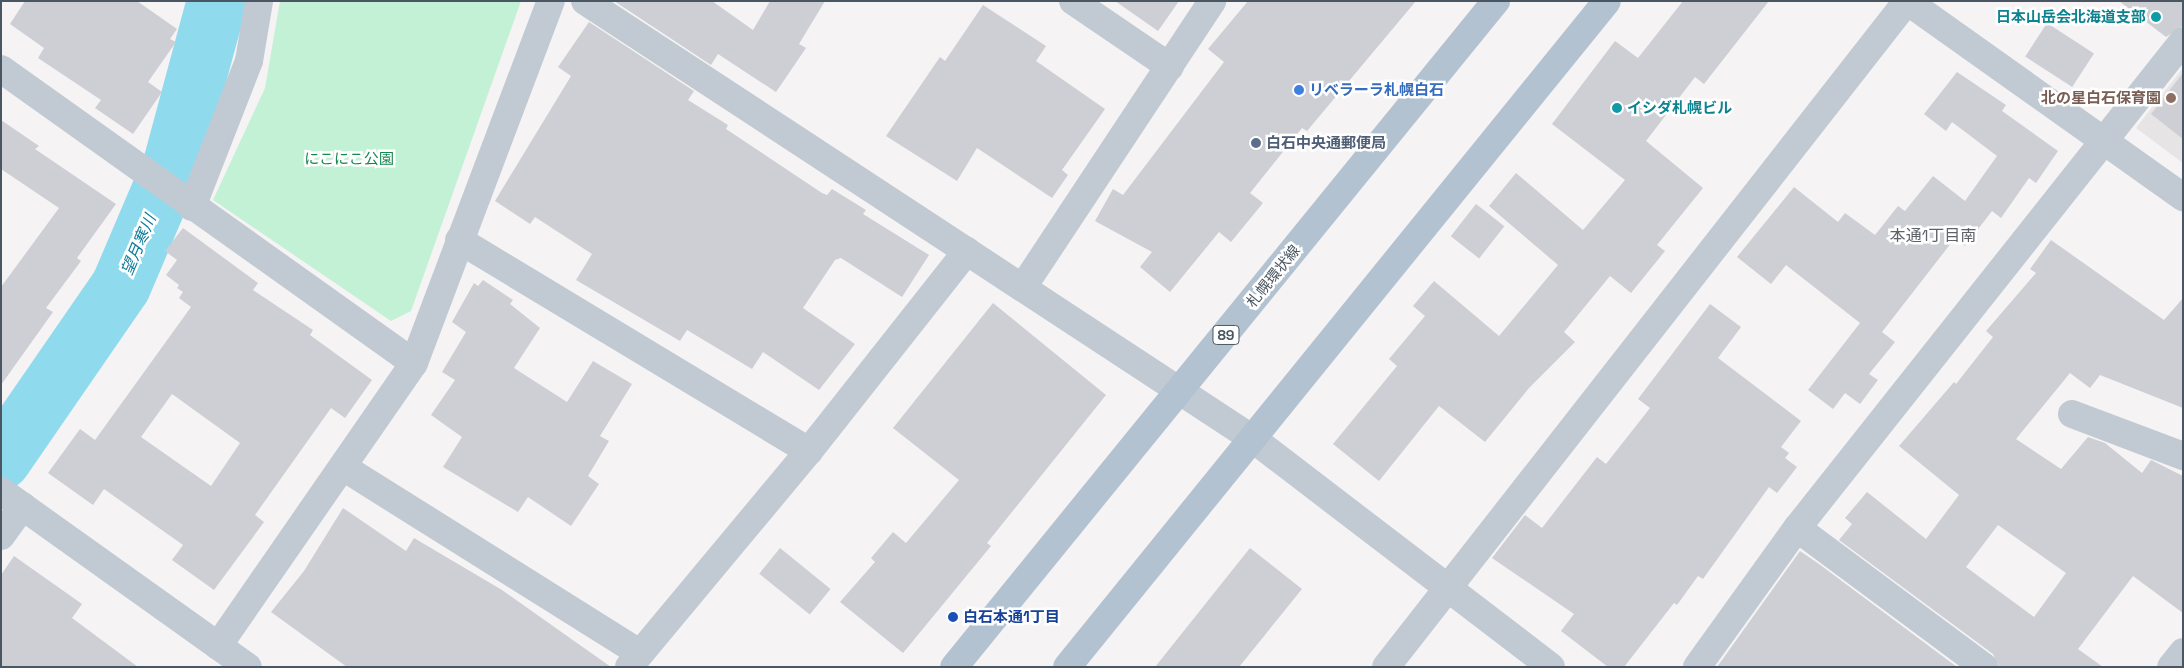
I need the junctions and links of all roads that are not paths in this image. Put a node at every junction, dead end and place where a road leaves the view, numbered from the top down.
1 (259, 1) edge
2 (551, 1) edge
3 (585, 1) edge
4 (1073, 1) edge
5 (1212, 1) edge
6 (1496, 1) edge
7 (1607, 1) edge
8 (1907, 1) edge
9 (2183, 42) edge
10 (1170, 67) junction
11 (1, 68) edge
12 (2102, 139) junction
13 (2183, 197) edge
14 (185, 201) junction
15 (459, 240) junction
16 (967, 251) junction
17 (1023, 287) junction
18 (414, 363) junction
19 (1182, 389) junction
20 (2072, 414) dead end
21 (1253, 439) junction
22 (809, 451) junction
23 (2183, 456) edge
24 (343, 467) junction
25 (1, 491) edge
26 (23, 506) junction
27 (1797, 528) junction
28 (1, 536) edge
29 (1449, 589) junction
30 (218, 646) junction
31 (2183, 652) edge
32 (635, 660) edge
33 (248, 667) edge
34 (954, 667) edge
35 (1067, 667) edge
36 (1386, 667) edge
37 (1550, 667) edge
38 (1697, 667) edge
39 (1984, 667) edge
40 (2172, 667) edge

1 - 14 street
2 - 15 street
3 - 16 street
4 - 10 street
5 - 10 street
6 - 19 main road, 札幌環状線 / 89
7 - 21 main road
8 - 12 street
8 - 29 street
9 - 12 street
10 - 17 street
11 - 14 street
12 - 13 street
12 - 27 street
14 - 18 street
15 - 18 street
15 - 22 street
16 - 17 street
16 - 22 street
17 - 19 street
18 - 24 street
19 - 21 street
19 - 34 main road, 札幌環状線 / 89
20 - 23 street
21 - 29 street
21 - 35 main road
22 - 32 street
24 - 30 street
24 - 32 street
25 - 26 street
26 - 28 street
26 - 30 street
27 - 38 street
27 - 39 street
29 - 36 street
29 - 37 street
30 - 33 street
31 - 40 street

